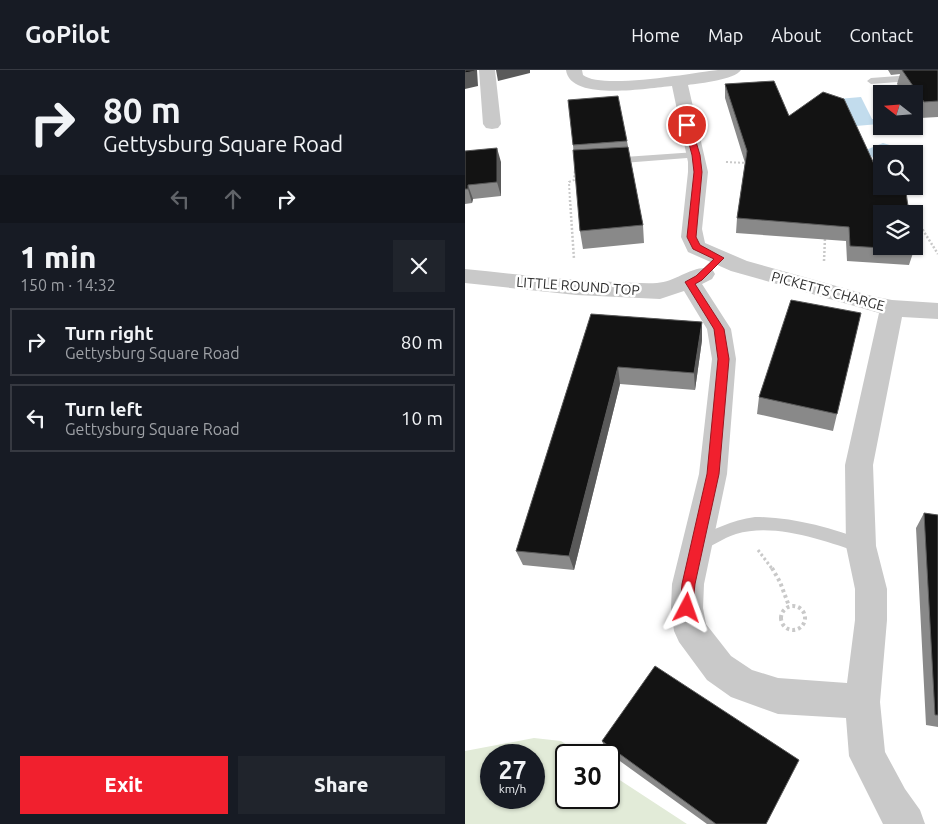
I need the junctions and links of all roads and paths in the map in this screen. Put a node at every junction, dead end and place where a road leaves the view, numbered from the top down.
1 (487, 70) edge
2 (574, 70) edge
3 (733, 70) edge
4 (938, 76) edge
5 (679, 81) junction
6 (871, 81) dead end
7 (491, 124) dead end
8 (697, 158) junction
9 (576, 163) joint
10 (754, 164) edge
11 (923, 231) edge
12 (825, 237) edge
13 (938, 254) edge
14 (720, 258) junction
15 (574, 266) dead end
16 (465, 276) edge
17 (689, 282) junction
18 (814, 287) junction
19 (892, 308) junction
20 (938, 311) edge
21 (738, 526) junction
22 (698, 545) junction
23 (861, 546) junction
24 (789, 606) junction
25 (862, 702) junction
26 (906, 824) edge

1 - 7 street
2 - 5 street
3 - 5 street
4 - 6 lane
5 - 8 street, PICKETTS CHARGE
8 - 9 lane
8 - 10 path
8 - 14 street, PICKETTS CHARGE
9 - 15 path
11 - 13 path
12 - 18 path
14 - 17 street, LITTLE ROUND TOP
14 - 18 street, PICKETTS CHARGE
16 - 17 street, LITTLE ROUND TOP
17 - 22 street
18 - 19 street, PICKETTS CHARGE
19 - 20 street, PICKETTS CHARGE
19 - 23 street
21 - 22 lane
21 - 23 lane
21 - 24 path
22 - 25 street
23 - 25 street
24 - 24 path
25 - 26 street

